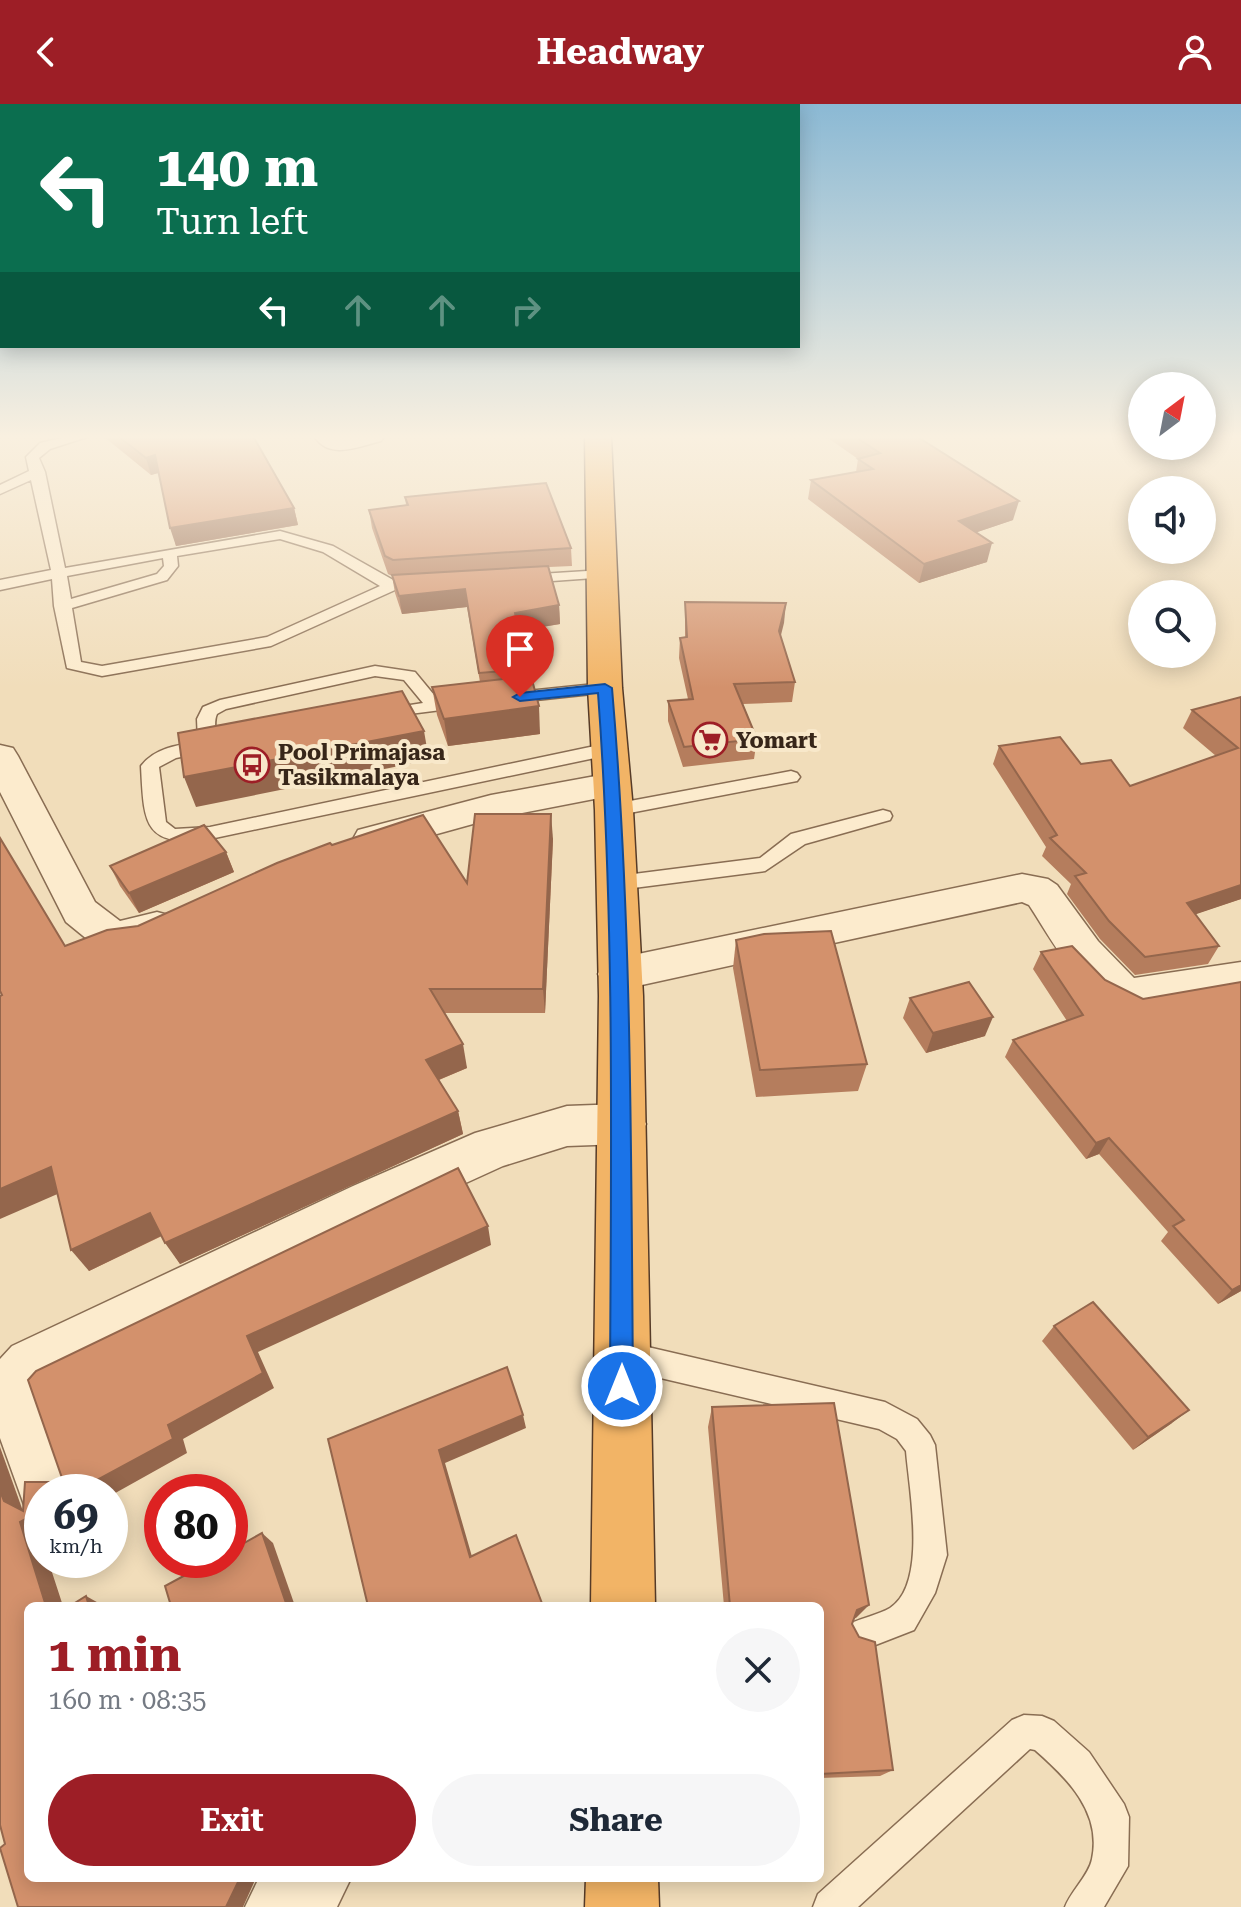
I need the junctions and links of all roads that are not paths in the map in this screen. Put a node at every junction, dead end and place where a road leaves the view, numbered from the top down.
1 (48, 520) edge
2 (601, 520) edge
3 (169, 553) junction
4 (59, 573) junction
5 (603, 574) junction
6 (513, 579) edge
7 (437, 583) edge
8 (0, 585) edge
9 (392, 586) junction
10 (62, 606) junction
11 (605, 688) junction
12 (434, 705) junction
13 (359, 719) edge
14 (0, 756) edge
15 (791, 777) dead end
16 (612, 781) junction
17 (883, 816) dead end
18 (333, 852) edge
19 (618, 883) junction
20 (195, 910) edge
21 (619, 974) junction
22 (1241, 978) edge
23 (622, 1124) junction
24 (621, 1355) junction
25 (42, 1474) edge
26 (623, 1602) edge
27 (860, 1635) edge
28 (310, 1882) edge
29 (622, 1882) edge
30 (282, 1907) edge
31 (622, 1907) edge
32 (831, 1907) edge
33 (1083, 1907) edge

1 - 4 lane
2 - 5 highway
3 - 4 lane
3 - 9 lane
3 - 10 lane
4 - 8 lane
4 - 10 lane
5 - 6 lane
5 - 11 highway
7 - 9 lane
9 - 10 lane
11 - 12 lane
11 - 16 highway
12 - 13 lane
12 - 16 lane
14 - 20 street
15 - 16 lane
16 - 18 street
16 - 19 highway
17 - 19 lane
19 - 21 highway
21 - 22 street
21 - 23 highway
23 - 24 highway
23 - 25 street
24 - 26 highway
24 - 27 lane
28 - 30 street
29 - 31 highway
32 - 33 lane

